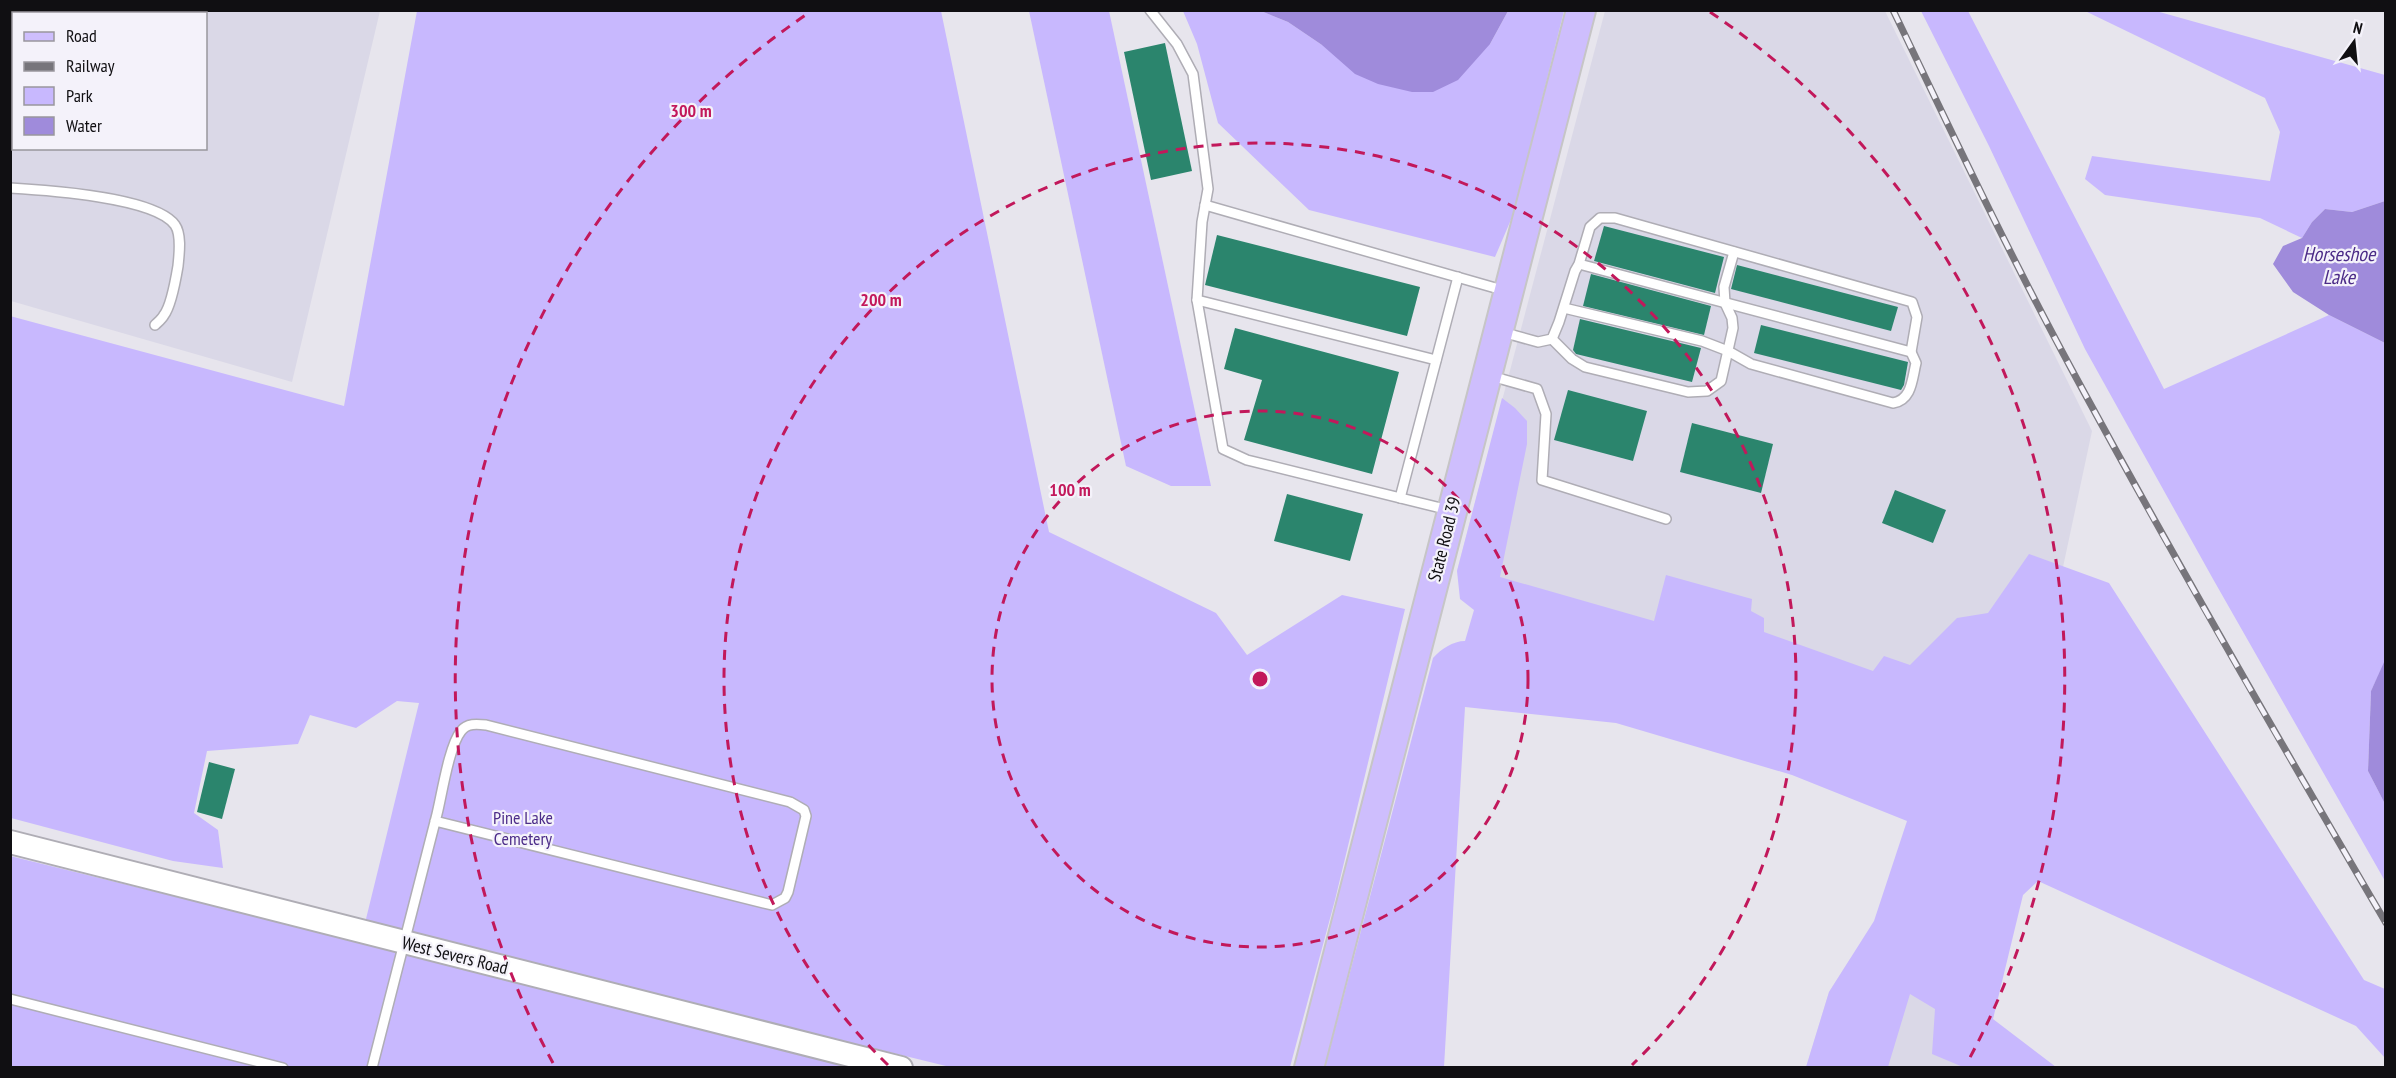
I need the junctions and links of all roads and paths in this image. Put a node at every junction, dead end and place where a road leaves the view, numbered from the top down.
1 (1150, 10) edge
2 (1581, 10) edge
3 (10, 188) edge
4 (1205, 205) junction
5 (1734, 252) junction
6 (1580, 264) junction
7 (1458, 277) junction
8 (1507, 291) junction
9 (1197, 300) junction
10 (1725, 303) junction
11 (1564, 308) junction
12 (155, 325) dead end
13 (1497, 331) junction
14 (1552, 339) junction
15 (1728, 351) junction
16 (1911, 352) junction
17 (1436, 360) junction
18 (1486, 374) junction
19 (1400, 498) junction
20 (1451, 510) junction
21 (1666, 519) dead end
22 (435, 821) junction
23 (10, 842) edge
24 (404, 942) junction
25 (10, 999) edge
26 (283, 1068) edge
27 (372, 1068) edge
28 (901, 1068) edge
29 (1308, 1068) edge

1 - 4 lane
2 - 8 main road, State Road 39
3 - 12 lane
4 - 7 lane
4 - 9 lane
5 - 6 lane
5 - 10 lane
5 - 16 lane
6 - 10 lane
6 - 11 lane
7 - 8 lane
7 - 17 lane
8 - 13 main road, State Road 39
9 - 17 lane
9 - 19 lane
10 - 15 lane
10 - 16 lane
11 - 14 lane
11 - 15 lane
13 - 14 lane
13 - 18 main road, State Road 39
14 - 15 lane
15 - 16 lane
17 - 19 lane
18 - 20 main road, State Road 39
18 - 21 lane
19 - 20 lane
20 - 29 main road, State Road 39
22 - 22 lane
22 - 24 lane
23 - 24 street, West Severs Road
24 - 27 lane
24 - 28 street, West Severs Road
25 - 26 lane

